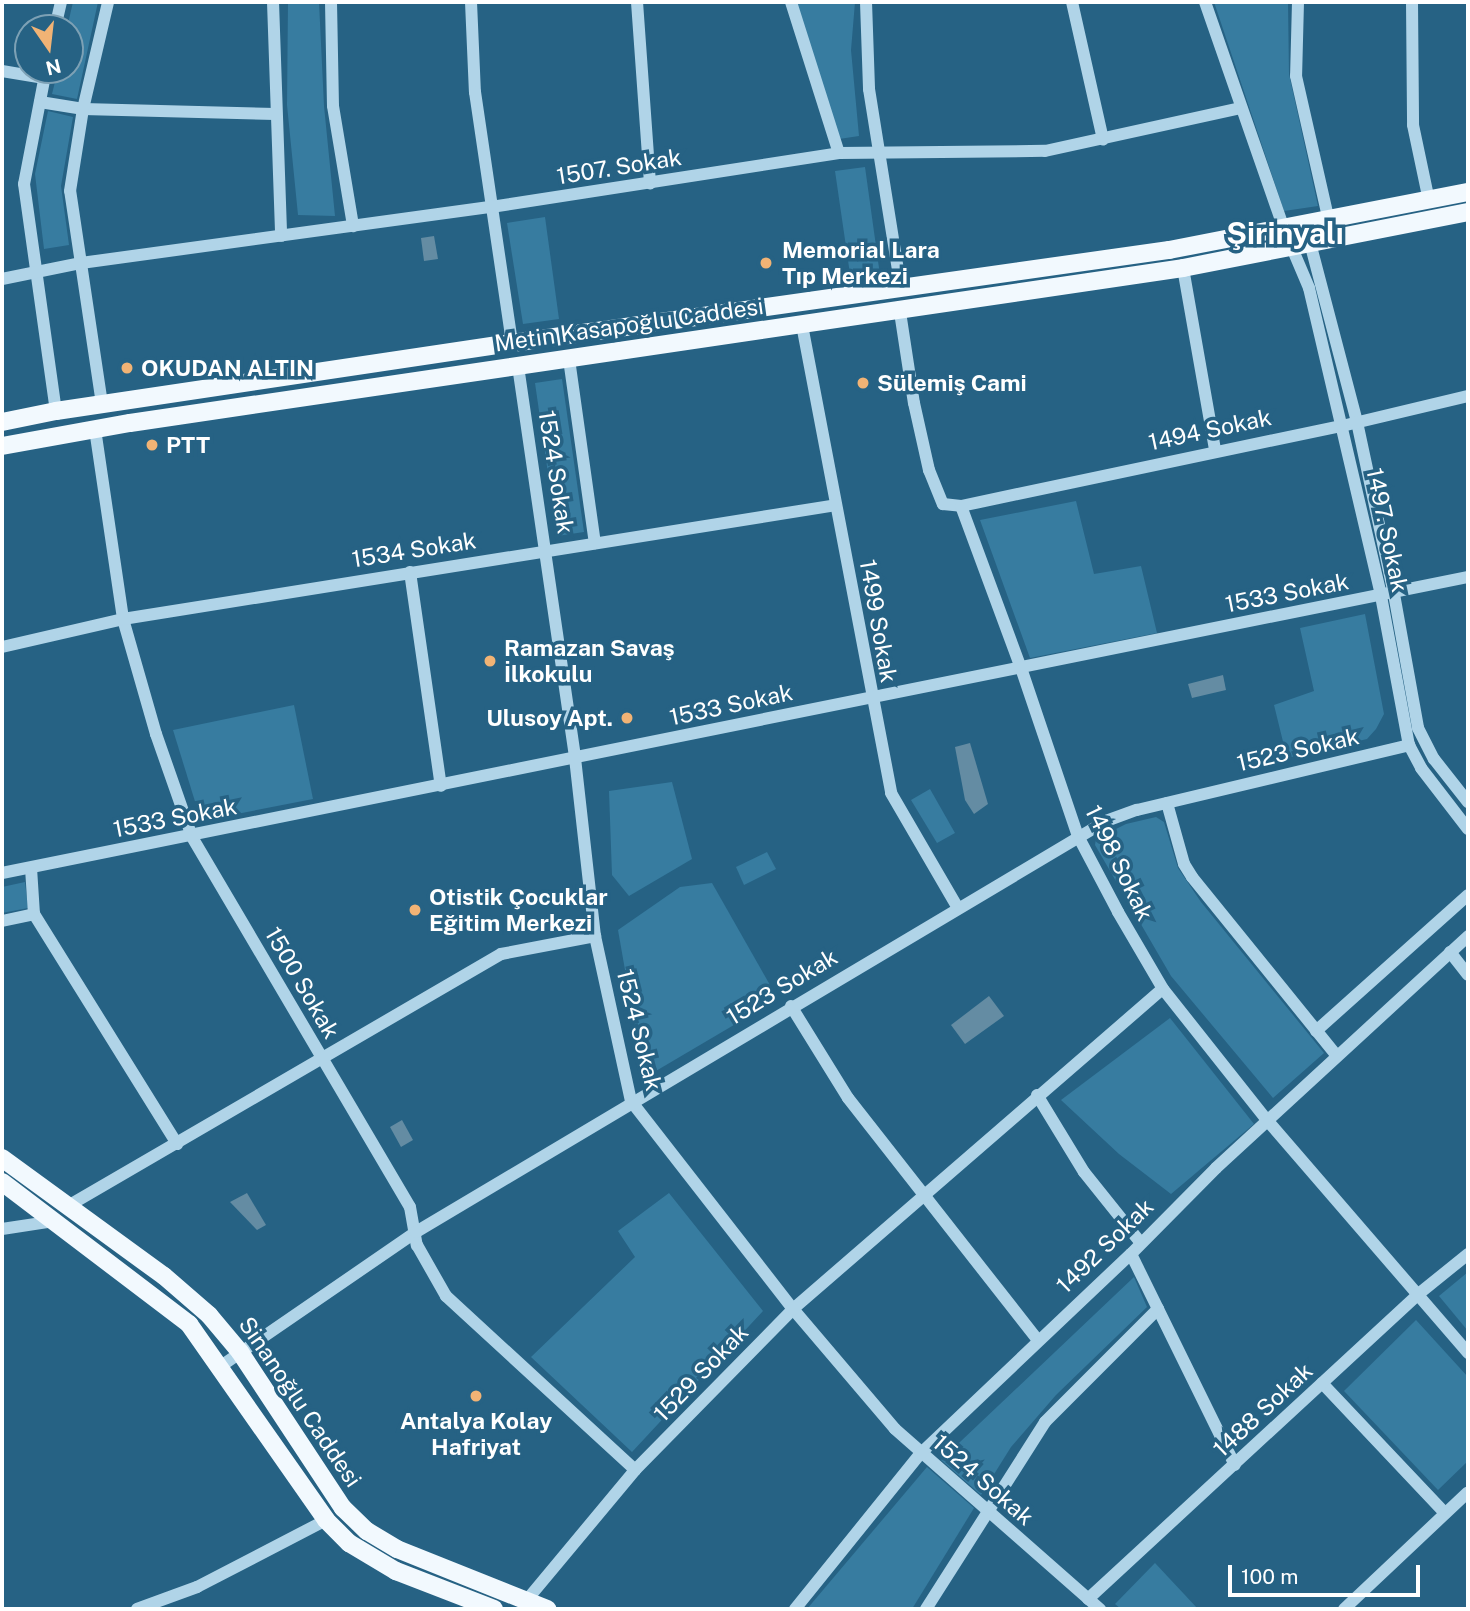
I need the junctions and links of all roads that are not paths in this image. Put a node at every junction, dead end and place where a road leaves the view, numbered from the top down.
1 (108, 2) edge
2 (273, 2) edge
3 (331, 2) edge
4 (471, 2) edge
5 (637, 2) edge
6 (791, 2) edge
7 (866, 2) edge
8 (1072, 2) edge
9 (1205, 2) edge
10 (1298, 2) edge
11 (1412, 2) edge
12 (43, 84) edge
13 (40, 102) junction
14 (1241, 108) junction
15 (83, 109) junction
16 (275, 114) junction
17 (1103, 141) junction
18 (878, 150) junction
19 (839, 153) junction
20 (650, 184) junction
21 (1468, 192) edge
22 (1429, 201) junction
23 (492, 207) junction
24 (1468, 212) edge
25 (1329, 220) junction
26 (353, 226) junction
27 (1284, 229) junction
28 (1308, 234) junction
29 (281, 236) junction
30 (1290, 247) junction
31 (81, 263) junction
32 (1183, 268) junction
33 (36, 271) junction
34 (2, 279) edge
35 (901, 289) junction
36 (900, 312) junction
37 (802, 325) junction
38 (512, 343) junction
39 (569, 359) junction
40 (518, 366) junction
41 (1468, 396) edge
42 (102, 404) junction
43 (57, 411) junction
44 (2, 422) edge
45 (1357, 422) junction
46 (1342, 426) junction
47 (95, 429) junction
48 (2, 446) edge
49 (1215, 450) junction
50 (836, 505) junction
51 (961, 506) junction
52 (595, 543) junction
53 (546, 550) junction
54 (410, 572) junction
55 (1468, 577) edge
56 (1394, 594) junction
57 (1381, 596) junction
58 (123, 619) junction
59 (2, 647) edge
60 (1021, 668) junction
61 (871, 698) junction
62 (1409, 745) junction
63 (575, 758) junction
64 (441, 786) junction
65 (1468, 802) edge
66 (1167, 803) junction
67 (1468, 829) edge
68 (1078, 836) junction
69 (192, 837) junction
70 (32, 868) junction
71 (2, 873) edge
72 (1468, 895) edge
73 (958, 908) junction
74 (34, 914) junction
75 (2, 920) edge
76 (595, 936) junction
77 (1468, 936) edge
78 (1450, 952) junction
79 (1468, 975) edge
80 (1163, 989) junction
81 (792, 1006) junction
82 (1316, 1031) junction
83 (1336, 1055) junction
84 (322, 1058) junction
85 (1037, 1095) junction
86 (631, 1101) junction
87 (1267, 1120) junction
88 (177, 1144) junction
89 (2, 1158) edge
90 (2, 1182) edge
91 (924, 1193) junction
92 (68, 1206) junction
93 (55, 1221) junction
94 (2, 1229) edge
95 (416, 1232) junction
96 (1140, 1242) junction
97 (1131, 1254) junction
98 (1468, 1254) edge
99 (1416, 1296) junction
100 (1158, 1308) junction
101 (793, 1309) junction
102 (1038, 1340) junction
103 (240, 1352) junction
104 (1468, 1353) edge
105 (221, 1366) junction
106 (1322, 1383) junction
107 (921, 1453) junction
108 (1235, 1465) junction
109 (635, 1470) junction
110 (1468, 1492) edge
111 (989, 1513) junction
112 (1445, 1513) junction
113 (326, 1520) junction
114 (1088, 1598) junction
115 (526, 1601) junction
116 (137, 1609) edge
117 (494, 1609) edge
118 (547, 1609) edge
119 (795, 1609) edge
120 (926, 1609) edge
121 (1100, 1609) edge
122 (1344, 1609) edge

1 - 15 street
2 - 16 street
3 - 26 street
4 - 23 street
5 - 20 street
6 - 19 street
7 - 18 street
8 - 17 street
9 - 14 street, 1497. Sokak
10 - 25 street
11 - 22 street
12 - 13 street
13 - 15 street
13 - 33 street
14 - 17 street, 1507. Sokak
14 - 27 street, 1497. Sokak
15 - 16 street
15 - 31 street
16 - 29 street
17 - 18 street, 1507. Sokak
18 - 19 street, 1507. Sokak
18 - 35 street
19 - 20 street, 1507. Sokak
20 - 23 street, 1507. Sokak
21 - 22 main road, Metin Kasapoğlu Caddesi
22 - 25 main road, Metin Kasapoğlu Caddesi
23 - 26 street, 1507. Sokak
23 - 38 street
24 - 28 main road, Metin Kasapoğlu Caddesi
25 - 28 main road, Metin Kasapoğlu Caddesi
26 - 29 street, 1507. Sokak
27 - 28 main road, Metin Kasapoğlu Caddesi
27 - 30 street, 1497. Sokak
27 - 35 main road, Metin Kasapoğlu Caddesi
28 - 30 main road, Metin Kasapoğlu Caddesi
28 - 45 street, 1497. Sokak
29 - 31 street, 1507. Sokak
30 - 32 main road, Metin Kasapoğlu Caddesi
30 - 46 street, 1497. Sokak
31 - 33 street, 1507. Sokak
31 - 42 street
32 - 36 main road, Metin Kasapoğlu Caddesi
32 - 49 street
33 - 34 street, 1507. Sokak
33 - 43 street
35 - 38 main road, Metin Kasapoğlu Caddesi
36 - 37 main road, Metin Kasapoğlu Caddesi
36 - 51 street
37 - 39 main road, Metin Kasapoğlu Caddesi
37 - 50 street, 1499 Sokak
38 - 42 main road, Metin Kasapoğlu Caddesi
39 - 40 main road, Metin Kasapoğlu Caddesi
39 - 52 street
40 - 47 main road, Metin Kasapoğlu Caddesi
40 - 53 street, 1524 Sokak
41 - 45 street, 1494 Sokak
42 - 43 main road, Metin Kasapoğlu Caddesi
43 - 44 main road, Metin Kasapoğlu Caddesi
45 - 46 street, 1494 Sokak
45 - 56 street, 1497. Sokak
46 - 49 street, 1494 Sokak
46 - 57 street, 1497. Sokak
47 - 48 main road, Metin Kasapoğlu Caddesi
47 - 58 street, 1500 Sokak
49 - 51 street, 1494 Sokak
50 - 52 street, 1534 Sokak
50 - 61 street, 1499 Sokak
51 - 60 street, 1498 Sokak
52 - 53 street, 1534 Sokak
53 - 54 street, 1534 Sokak
53 - 63 street, 1524 Sokak
54 - 58 street, 1534 Sokak
54 - 64 street
55 - 56 street, 1533 Sokak
56 - 57 street, 1533 Sokak
56 - 65 street, 1497. Sokak
57 - 60 street, 1533 Sokak
57 - 62 street, 1497. Sokak
58 - 59 street, 1534 Sokak
58 - 69 street, 1500 Sokak
60 - 61 street, 1533 Sokak
60 - 68 street, 1498 Sokak
61 - 63 street, 1533 Sokak
61 - 73 street, 1499 Sokak
62 - 66 street, 1523 Sokak
62 - 67 street, 1497. Sokak
63 - 64 street, 1533 Sokak
63 - 76 street, 1524 Sokak
64 - 69 street, 1533 Sokak
66 - 68 street, 1523 Sokak
66 - 82 street
68 - 73 street, 1523 Sokak
68 - 80 street, 1498 Sokak
69 - 70 street, 1533 Sokak
69 - 84 street, 1500 Sokak
70 - 71 street, 1533 Sokak
70 - 74 street
72 - 82 street
73 - 81 street, 1523 Sokak
74 - 75 street
74 - 88 street
76 - 84 street
76 - 86 street, 1524 Sokak
77 - 78 street, 1492 Sokak
78 - 79 street
78 - 83 street, 1492 Sokak
80 - 85 street, 1529 Sokak
80 - 87 street, 1498 Sokak
81 - 86 street, 1523 Sokak
81 - 91 street
82 - 83 street
83 - 87 street, 1492 Sokak
84 - 88 street
84 - 95 street, 1500 Sokak
85 - 91 street, 1529 Sokak
85 - 96 street
86 - 95 street, 1523 Sokak
86 - 101 street, 1524 Sokak
87 - 96 street, 1492 Sokak
87 - 99 street, 1498 Sokak
88 - 92 street
89 - 92 main road, Si̇nanoğlu Caddesi
90 - 93 main road, Si̇nanoğlu Caddesi
91 - 101 street, 1529 Sokak
91 - 102 street
92 - 103 main road, Si̇nanoğlu Caddesi
93 - 94 street
93 - 105 main road, Si̇nanoğlu Caddesi
95 - 103 street, 1523 Sokak
95 - 109 street, 1500 Sokak
96 - 97 street, 1492 Sokak
97 - 100 street
97 - 102 street, 1492 Sokak
98 - 99 street, 1488 Sokak
99 - 104 street, 1498 Sokak
99 - 106 street, 1488 Sokak
100 - 108 street
100 - 111 street
101 - 107 street, 1524 Sokak
101 - 109 street, 1529 Sokak
102 - 107 street, 1492 Sokak
103 - 105 street, 1523 Sokak
103 - 115 main road, Si̇nanoğlu Caddesi
105 - 113 main road, Si̇nanoğlu Caddesi
106 - 108 street, 1488 Sokak
106 - 112 street
107 - 111 street, 1524 Sokak
107 - 119 street, 1492 Sokak
108 - 114 street, 1488 Sokak
109 - 115 street, 1529 Sokak
110 - 112 street
111 - 114 street, 1524 Sokak
111 - 120 street
112 - 122 street
113 - 116 street
113 - 117 main road, Si̇nanoğlu Caddesi
114 - 121 street, 1524 Sokak
115 - 118 main road, Si̇nanoğlu Caddesi

